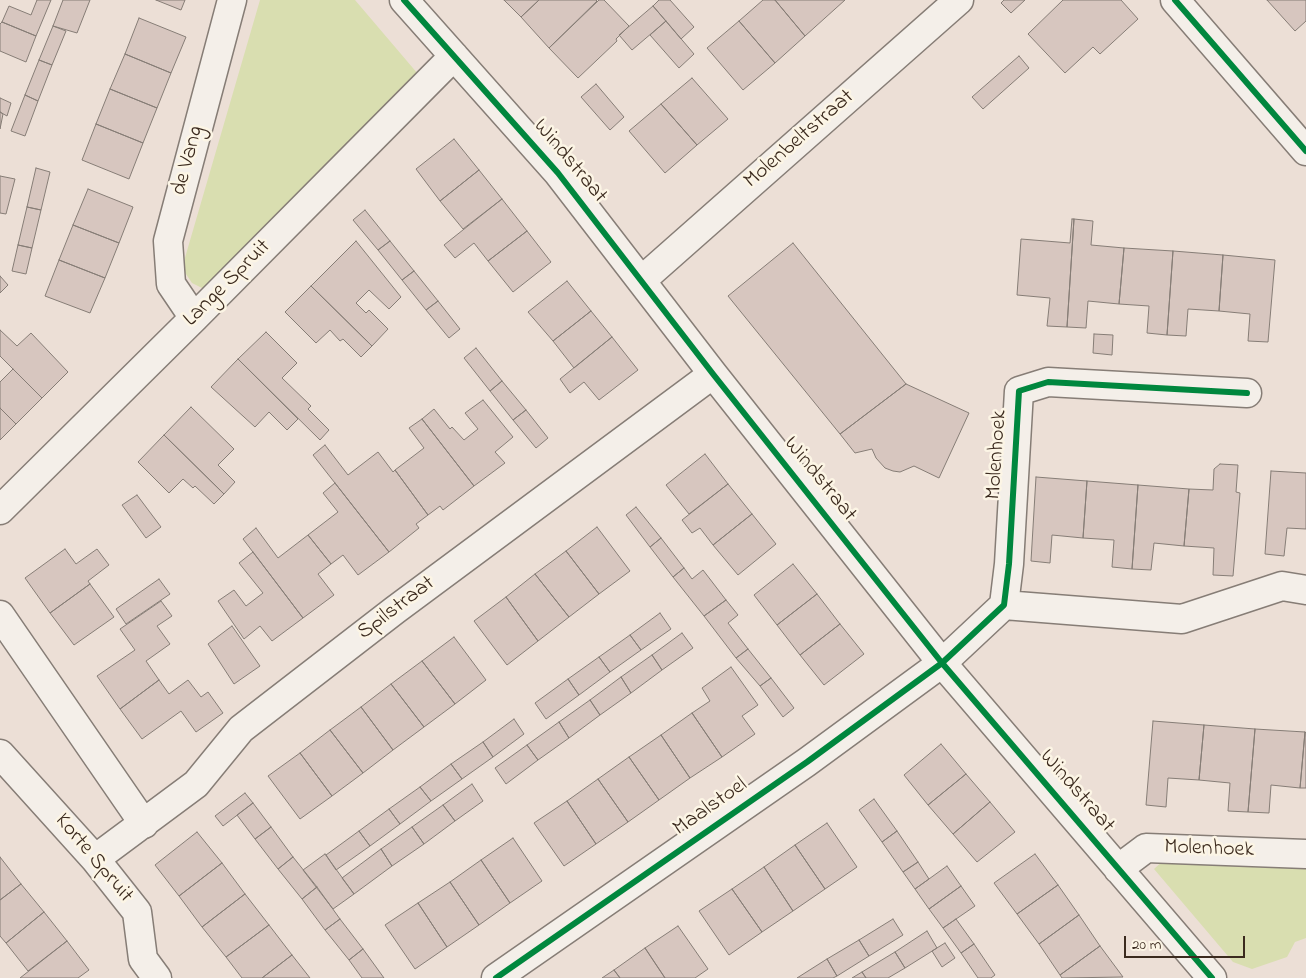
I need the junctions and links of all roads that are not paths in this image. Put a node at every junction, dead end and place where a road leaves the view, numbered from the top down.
1 (232, 0) edge
2 (404, 0) edge
3 (959, 0) edge
4 (1175, 0) edge
5 (454, 56) junction
6 (1306, 151) edge
7 (642, 280) junction
8 (194, 318) junction
9 (712, 374) junction
10 (1247, 393) dead end
11 (0, 510) edge
12 (1306, 590) edge
13 (1004, 604) junction
14 (0, 616) edge
15 (942, 663) junction
16 (0, 754) edge
17 (144, 824) junction
18 (1306, 854) edge
19 (95, 859) junction
20 (1118, 869) junction
21 (157, 978) edge
22 (496, 978) edge
23 (1212, 978) edge

1 - 8 street, de Vang
2 - 5 street, Windstraat
3 - 7 street, Molenbeltstraat
4 - 6 street
5 - 7 street, Windstraat
5 - 8 street, Lange Spruit
7 - 9 street, Windstraat
8 - 11 street, Lange Spruit
9 - 15 street, Windstraat
9 - 17 street, Spilstraat
10 - 13 street, Molenhoek
12 - 13 street
13 - 15 street
14 - 17 street
15 - 20 street, Windstraat
15 - 22 street, Maalstoel
16 - 19 street, Korte Spruit
17 - 19 street, Spilstraat
18 - 20 street, Molenhoek
19 - 21 street, Korte Spruit
20 - 23 street, Windstraat

